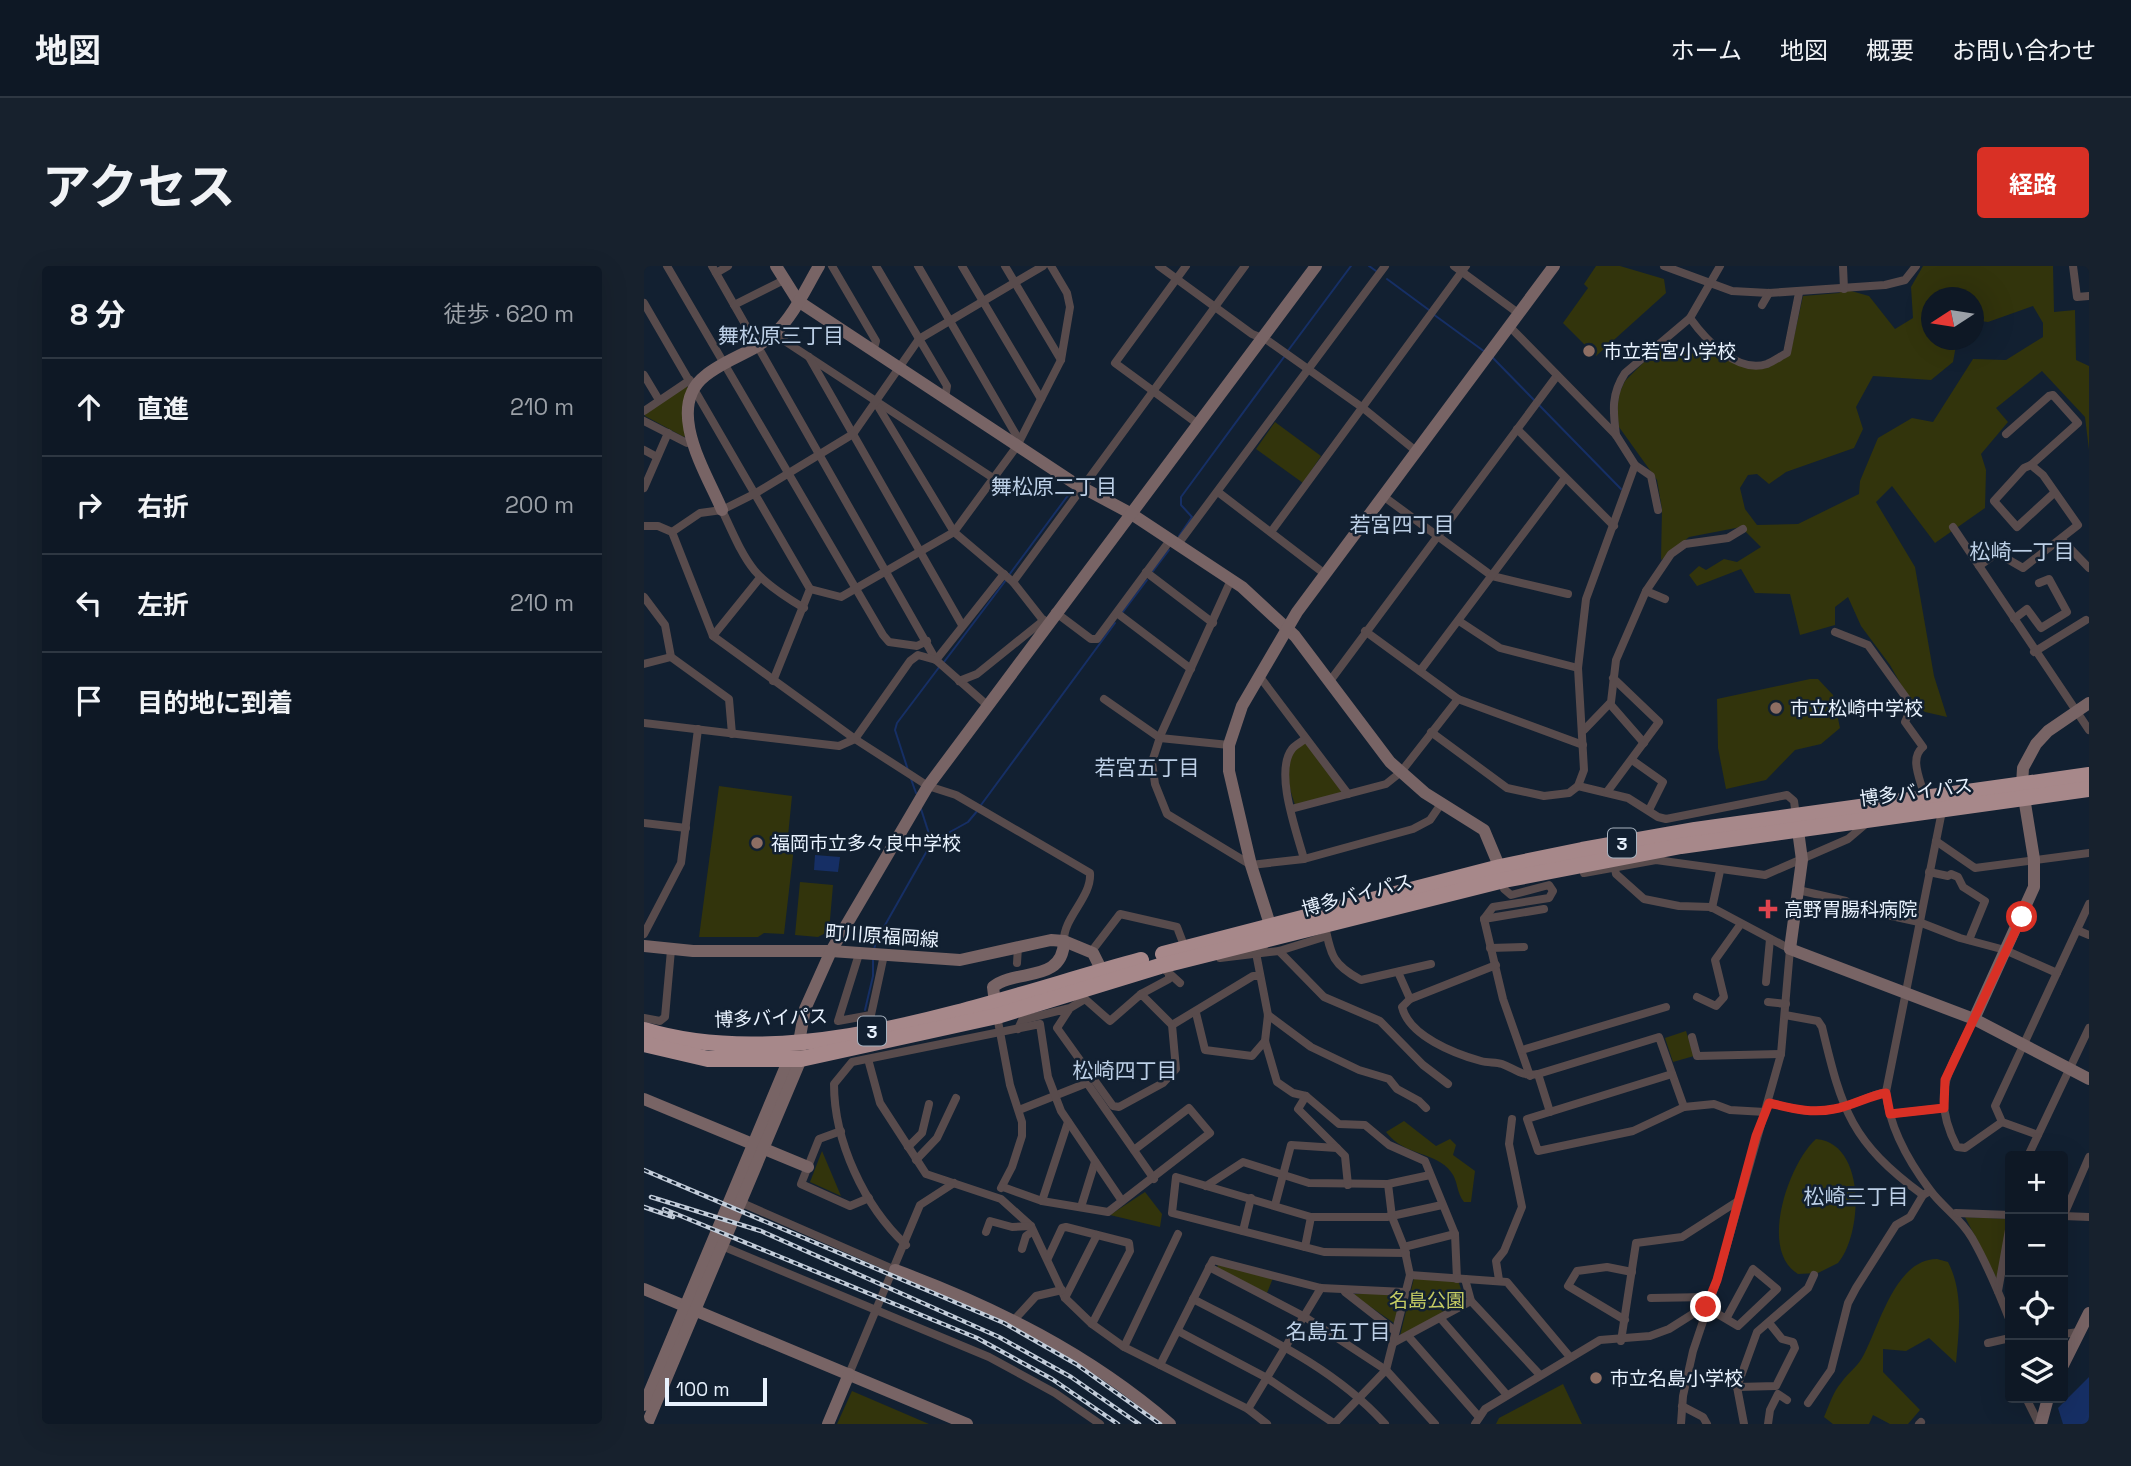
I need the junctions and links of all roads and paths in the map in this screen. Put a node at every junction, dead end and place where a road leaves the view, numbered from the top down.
1 (667, 266) edge
2 (728, 266) edge
3 (776, 266) edge
4 (819, 266) edge
5 (831, 266) edge
6 (876, 266) edge
7 (918, 266) edge
8 (962, 266) edge
9 (1005, 266) edge
10 (1043, 266) edge
11 (1051, 266) edge
12 (1159, 266) edge
13 (1186, 266) edge
14 (1245, 266) edge
15 (1315, 266) edge
16 (1385, 266) edge
17 (1454, 266) edge
18 (1554, 266) edge
19 (1664, 266) edge
20 (1720, 266) edge
21 (1843, 266) edge
22 (1916, 266) edge
23 (2073, 266) edge
24 (1464, 269) edge
25 (714, 270) edge
26 (1177, 279) junction
27 (784, 280) junction
28 (1014, 281) junction
29 (1709, 283) junction
30 (1844, 289) junction
31 (1769, 293) junction
32 (1799, 293) junction
33 (2089, 296) edge
34 (798, 301) junction
35 (982, 301) junction
36 (644, 303) edge
37 (734, 305) junction
38 (1762, 306) dead end
39 (1214, 307) junction
40 (1518, 313) junction
41 (1690, 318) junction
42 (950, 321) junction
43 (1509, 326) junction
44 (774, 334) junction
45 (1260, 337) junction
46 (919, 338) junction
47 (757, 344) junction
48 (873, 351) junction
49 (809, 357) junction
50 (1061, 360) junction
51 (724, 364) junction
52 (898, 367) junction
53 (1307, 369) junction
54 (644, 375) edge
55 (1556, 377) junction
56 (691, 384) junction
57 (1152, 390) junction
58 (945, 398) junction
59 (1041, 399) junction
60 (659, 400) junction
61 (876, 403) junction
62 (1363, 408) junction
63 (644, 411) edge
64 (644, 421) edge
65 (1198, 424) junction
66 (1517, 429) junction
67 (668, 433) junction
68 (852, 434) junction
69 (2007, 434) dead end
70 (1616, 436) junction
71 (694, 441) junction
72 (1018, 443) junction
73 (644, 450) edge
74 (1416, 451) junction
75 (821, 455) junction
76 (657, 457) junction
77 (1635, 465) junction
78 (2031, 465) junction
79 (789, 474) junction
80 (993, 478) junction
81 (1565, 478) junction
82 (1083, 485) junction
83 (644, 488) edge
84 (1219, 492) junction
85 (756, 493) junction
86 (2054, 493) junction
87 (1383, 496) junction
88 (722, 510) junction
89 (1658, 510) dead end
90 (1130, 513) junction
91 (644, 526) edge
92 (1614, 526) junction
93 (1953, 527) dead end
94 (1743, 529) dead end
95 (672, 532) junction
96 (954, 532) junction
97 (1270, 532) junction
98 (1437, 536) junction
99 (2062, 540) junction
100 (1175, 541) junction
101 (919, 551) junction
102 (1979, 566) junction
103 (2089, 568) edge
104 (886, 570) junction
105 (1146, 572) junction
106 (1004, 575) junction
107 (1325, 575) junction
108 (1492, 576) junction
109 (759, 579) junction
110 (1231, 580) junction
111 (1013, 582) junction
112 (2039, 583) dead end
113 (810, 589) junction
114 (856, 589) junction
115 (1646, 591) junction
116 (1568, 594) dead end
117 (644, 597) edge
118 (1665, 599) dead end
119 (804, 608) junction
120 (1055, 612) junction
121 (1117, 612) junction
122 (2014, 619) junction
123 (2087, 620) dead end
124 (1460, 621) junction
125 (1045, 622) junction
126 (1213, 623) junction
127 (962, 625) junction
128 (1287, 627) junction
129 (1365, 631) junction
130 (1835, 632) dead end
131 (713, 636) junction
132 (927, 641) junction
133 (2034, 652) junction
134 (671, 657) junction
135 (936, 660) junction
136 (644, 664) edge
137 (1577, 668) junction
138 (1191, 669) junction
139 (1420, 671) junction
140 (1260, 677) junction
141 (1613, 678) junction
142 (774, 681) junction
143 (959, 681) junction
144 (1330, 681) junction
145 (1104, 699) dead end
146 (1458, 699) junction
147 (1610, 704) junction
148 (987, 705) junction
149 (2083, 707) edge
150 (644, 723) edge
151 (698, 729) junction
152 (1584, 730) junction
153 (2089, 730) edge
154 (1431, 732) junction
155 (732, 734) junction
156 (1160, 738) junction
157 (855, 739) junction
158 (1305, 739) junction
159 (1644, 743) junction
160 (1229, 745) junction
161 (1583, 745) junction
162 (1632, 760) junction
163 (1402, 772) junction
164 (2089, 775) edge
165 (928, 786) junction
166 (1578, 786) junction
167 (2089, 789) edge
168 (2024, 791) junction
169 (1607, 792) junction
170 (1348, 794) junction
171 (1925, 799) junction
172 (1441, 804) junction
173 (1291, 809) junction
174 (1649, 810) junction
175 (1942, 811) junction
176 (1873, 818) junction
177 (1797, 822) junction
178 (644, 823) edge
179 (686, 828) junction
180 (1936, 841) junction
181 (1681, 846) junction
182 (2089, 853) edge
183 (1304, 859) junction
184 (2034, 859) junction
185 (1802, 860) junction
186 (1614, 863) junction
187 (1680, 864) junction
188 (1251, 866) junction
189 (1720, 871) junction
190 (1930, 872) junction
191 (1502, 873) junction
192 (1584, 873) dead end
193 (1798, 890) junction
194 (2089, 904) edge
195 (1712, 908) junction
196 (1544, 909) dead end
197 (1484, 919) junction
198 (1919, 922) junction
199 (1741, 925) junction
200 (2077, 930) junction
201 (1326, 931) junction
202 (644, 934) edge
203 (2089, 935) edge
204 (1275, 938) junction
205 (1770, 939) junction
206 (1969, 940) junction
207 (1064, 941) junction
208 (644, 946) edge
209 (1018, 947) junction
210 (1524, 947) dead end
211 (1185, 948) junction
212 (1490, 948) junction
213 (1790, 949) junction
214 (671, 950) junction
215 (2005, 950) junction
216 (831, 951) junction
217 (1091, 952) junction
218 (1256, 953) junction
219 (859, 954) junction
220 (884, 955) junction
221 (1197, 962) dead end
222 (1017, 963) dead end
223 (1431, 964) dead end
224 (1496, 965) junction
225 (1165, 969) junction
226 (1102, 971) junction
227 (1398, 972) junction
228 (2057, 973) junction
229 (1260, 976) junction
230 (1766, 982) dead end
231 (1180, 983) dead end
232 (1906, 993) junction
233 (1141, 994) junction
234 (1697, 997) dead end
235 (1410, 999) junction
236 (1768, 1002) dead end
237 (1786, 1004) junction
238 (1666, 1007) dead end
239 (1070, 1008) junction
240 (1196, 1013) junction
241 (1268, 1015) junction
242 (1785, 1015) junction
243 (997, 1017) junction
244 (644, 1018) edge
245 (1974, 1019) junction
246 (1172, 1025) junction
247 (1018, 1028) junction
248 (2089, 1028) edge
249 (644, 1030) edge
250 (1692, 1037) dead end
251 (1265, 1041) junction
252 (644, 1044) edge
253 (2024, 1045) junction
254 (1522, 1051) junction
255 (796, 1054) junction
256 (1781, 1054) junction
257 (868, 1059) junction
258 (2071, 1069) junction
259 (1672, 1074) junction
260 (1534, 1075) junction
261 (2089, 1079) edge
262 (1448, 1084) dead end
263 (1886, 1093) junction
264 (1055, 1095) junction
265 (1306, 1096) junction
266 (956, 1098) dead end
267 (644, 1099) edge
268 (1769, 1103) junction
269 (929, 1104) dead end
270 (1844, 1106) junction
271 (1684, 1107) junction
272 (1426, 1108) dead end
273 (1944, 1108) junction
274 (1019, 1110) junction
275 (1550, 1112) junction
276 (1765, 1112) junction
277 (1890, 1114) junction
278 (1513, 1119) dead end
279 (1068, 1122) junction
280 (2002, 1122) junction
281 (841, 1131) junction
282 (2038, 1135) junction
283 (758, 1147) junction
284 (908, 1147) junction
285 (1337, 1149) junction
286 (1134, 1150) junction
287 (2030, 1151) edge
288 (2089, 1157) edge
289 (916, 1160) junction
290 (1096, 1162) junction
291 (1169, 1166) junction
292 (808, 1167) junction
293 (1283, 1173) junction
294 (1430, 1175) junction
295 (1176, 1177) junction
296 (1154, 1179) junction
297 (954, 1183) junction
298 (1388, 1184) junction
299 (1348, 1185) junction
300 (1206, 1186) junction
301 (1003, 1187) junction
302 (1927, 1193) junction
303 (994, 1195) junction
304 (869, 1198) junction
305 (1251, 1198) junction
306 (1042, 1201) junction
307 (1122, 1201) junction
308 (1738, 1201) junction
309 (742, 1203) junction
310 (1275, 1205) junction
311 (1443, 1205) junction
312 (1081, 1207) junction
313 (1956, 1213) junction
314 (2064, 1214) edge
315 (2005, 1215) edge
316 (2068, 1216) edge
317 (1311, 1217) junction
318 (1392, 1217) junction
319 (2089, 1217) edge
320 (1032, 1229) junction
321 (1243, 1231) junction
322 (986, 1232) dead end
323 (1178, 1234) dead end
324 (1455, 1234) junction
325 (1097, 1235) junction
326 (906, 1245) junction
327 (722, 1246) junction
328 (1305, 1247) junction
329 (1022, 1249) dead end
330 (1405, 1250) junction
331 (2005, 1252) edge
332 (1048, 1258) junction
333 (1209, 1266) junction
334 (895, 1270) junction
335 (1632, 1272) junction
336 (1410, 1275) junction
337 (1814, 1275) dead end
338 (1461, 1279) junction
339 (1499, 1280) junction
340 (1321, 1288) junction
341 (644, 1289) edge
342 (1998, 1291) junction
343 (1345, 1292) junction
344 (1405, 1292) junction
345 (1064, 1294) junction
346 (1651, 1298) dead end
347 (1193, 1299) junction
348 (1471, 1301) junction
349 (1707, 1303) junction
350 (690, 1308) junction
351 (875, 1308) junction
352 (2005, 1308) edge
353 (2089, 1313) edge
354 (1305, 1317) junction
355 (1441, 1319) junction
356 (1726, 1319) junction
357 (1014, 1320) junction
358 (1625, 1320) junction
359 (1092, 1324) junction
360 (1769, 1324) junction
361 (1178, 1331) junction
362 (1395, 1331) junction
363 (2079, 1332) junction
364 (2068, 1333) edge
365 (1408, 1336) junction
366 (2005, 1339) edge
367 (1621, 1340) junction
368 (1393, 1343) junction
369 (1987, 1343) dead end
370 (1124, 1347) junction
371 (1286, 1348) junction
372 (2068, 1355) edge
373 (1570, 1357) junction
374 (1160, 1365) junction
375 (1386, 1370) junction
376 (849, 1374) junction
377 (1540, 1375) junction
378 (1267, 1378) junction
379 (1737, 1387) junction
380 (1507, 1395) junction
381 (1360, 1397) junction
382 (1787, 1400) dead end
383 (1808, 1403) dead end
384 (2029, 1403) edge
385 (2046, 1403) edge
386 (644, 1404) edge
387 (1682, 1406) junction
388 (1248, 1409) junction
389 (1477, 1421) edge
390 (647, 1424) edge
391 (828, 1424) edge
392 (967, 1424) edge
393 (1100, 1424) edge
394 (1170, 1424) edge
395 (1267, 1424) edge
396 (1334, 1424) edge
397 (1385, 1424) edge
398 (1435, 1424) edge
399 (1681, 1424) edge
400 (1707, 1424) edge
401 (1744, 1424) edge
402 (1768, 1424) edge
403 (2040, 1424) edge

1 - 51 street
2 - 25 street
3 - 27 street
4 - 34 street
5 - 48 street
6 - 46 street
7 - 42 street
8 - 35 street
9 - 28 street
10 - 28 street
11 - 50 street
12 - 26 street
13 - 26 street
14 - 39 street
15 - 45 street
16 - 53 street
17 - 24 street
18 - 40 street
19 - 29 street
20 - 29 street
21 - 30 street
22 - 30 street
23 - 33 street
24 - 40 street
24 - 62 street
25 - 37 street
26 - 39 street
26 - 57 street
27 - 34 street
27 - 37 street
28 - 35 street
28 - 50 street
29 - 31 street
29 - 41 street
30 - 32 street
31 - 32 street
31 - 38 street
32 - 41 street
34 - 44 street
34 - 48 street
35 - 42 street
35 - 59 street
36 - 56 street
37 - 47 street
39 - 45 street
39 - 57 street
40 - 43 street
41 - 70 street
42 - 46 street
42 - 72 street
43 - 55 street
43 - 74 street
44 - 47 street
44 - 49 street
45 - 53 street
45 - 65 street
46 - 52 street
46 - 58 street
47 - 51 street
47 - 75 street
48 - 52 street
49 - 61 street
49 - 68 street
50 - 59 street
51 - 56 street
51 - 79 street
52 - 58 street
52 - 61 street
53 - 62 street
53 - 84 street
54 - 60 street
55 - 66 street
55 - 70 street
56 - 60 street
56 - 71 street
56 - 85 street
57 - 65 street
57 - 82 street
58 - 72 street
59 - 72 street
60 - 63 street
61 - 68 street
61 - 80 street
61 - 96 street
62 - 74 street
62 - 97 street
64 - 67 street
65 - 90 street
66 - 81 street
66 - 98 street
67 - 71 street
67 - 76 street
68 - 75 street
68 - 101 street
69 - 78 street
70 - 77 street
71 - 88 street
72 - 80 street
72 - 82 street
73 - 76 street
74 - 87 street
75 - 79 street
75 - 104 street
76 - 83 street
77 - 89 street
77 - 92 street
78 - 86 street
78 - 86 street
79 - 85 street
79 - 114 street
80 - 96 street
81 - 92 street
81 - 108 street
82 - 90 street
82 - 111 street
84 - 97 street
84 - 100 street
85 - 88 street
85 - 113 street
86 - 99 street
87 - 98 street
87 - 107 street
88 - 95 street
88 - 109 street
90 - 100 street
90 - 120 street
91 - 95 street
92 - 137 street
93 - 102 street
94 - 115 street
95 - 131 street
96 - 101 street
96 - 106 street
97 - 107 street
98 - 108 street
98 - 129 street
99 - 102 street
99 - 103 street
100 - 105 street
100 - 110 street
101 - 104 street
101 - 127 street
102 - 122 street
104 - 114 street
104 - 132 street
105 - 121 street
105 - 126 street
106 - 111 street
106 - 127 street
107 - 128 street
108 - 116 street
108 - 124 street
109 - 119 street
109 - 131 street
110 - 126 street
110 - 128 street
111 - 125 street
112 - 122 street
113 - 114 street
113 - 119 street
114 - 132 street
115 - 118 street
115 - 141 street
117 - 134 street
119 - 142 street
120 - 121 street
120 - 125 street
121 - 138 street
122 - 133 street
123 - 133 street
124 - 137 street
124 - 139 street
125 - 143 street
125 - 148 street
126 - 138 street
127 - 135 street
128 - 140 street
128 - 144 street
129 - 139 street
129 - 144 street
130 - 171 street
131 - 142 street
132 - 135 street
133 - 149 street
134 - 136 street
134 - 155 street
135 - 143 street
135 - 157 street
137 - 152 street
138 - 156 street
139 - 146 street
140 - 158 street
140 - 160 street
141 - 147 street
141 - 159 street
142 - 157 street
143 - 148 street
144 - 163 street
145 - 156 street
146 - 154 street
146 - 161 street
147 - 152 street
147 - 159 street
148 - 165 street
149 - 153 street
149 - 168 street
150 - 151 street
151 - 155 street
151 - 179 street
152 - 161 street
154 - 163 street
154 - 166 street
155 - 157 street
156 - 160 street
156 - 188 street
157 - 165 street
158 - 170 street
158 - 173 street
159 - 162 street
160 - 188 street
161 - 166 street
162 - 169 street
162 - 174 street
163 - 170 street
163 - 172 street
164 - 168 highway, 博多バイパス / 3
165 - 207 street
165 - 216 street
166 - 169 street
167 - 168 highway, 博多バイパス / 3
168 - 171 highway, 博多バイパス / 3
168 - 175 highway, 博多バイパス / 3
168 - 184 street
169 - 174 street
170 - 173 street
171 - 177 highway, 博多バイパス / 3
172 - 183 street
172 - 191 street
173 - 183 street
174 - 177 street
175 - 176 highway, 博多バイパス / 3
175 - 180 street
176 - 177 highway, 博多バイパス / 3
176 - 185 street
177 - 181 highway, 博多バイパス / 3
177 - 185 street
177 - 191 highway, 博多バイパス / 3
178 - 179 street
179 - 202 street
180 - 184 street
180 - 190 street
181 - 186 highway, 博多バイパス / 3
181 - 187 street
182 - 184 street
183 - 188 street
184 - 215 street
185 - 189 street
185 - 193 street
186 - 187 street
186 - 191 highway, 博多バイパス / 3
186 - 192 street
186 - 195 street
187 - 189 street
188 - 204 street
189 - 195 street
190 - 198 street
190 - 206 street
191 - 197 street
191 - 201 highway, 博多バイパス / 3
191 - 204 highway, 博多バイパス / 3
193 - 198 street
193 - 213 street
194 - 200 street
195 - 199 street
196 - 197 street
197 - 212 street
198 - 206 street
198 - 232 street
199 - 205 street
199 - 234 street
200 - 203 street
200 - 228 street
201 - 204 highway, 博多バイパス / 3
201 - 227 street
204 - 211 highway, 博多バイパス / 3
204 - 218 street
204 - 218 street
204 - 225 highway, 博多バイパス / 3
204 - 262 street
205 - 213 street
205 - 230 street
206 - 215 street
207 - 209 street, 町川原福岡線
207 - 217 street, 町川原福岡線
207 - 243 street
208 - 214 street, 町川原福岡線
209 - 220 street, 町川原福岡線
209 - 222 street
210 - 212 street
211 - 217 street
211 - 226 highway, 博多バイパス / 3
212 - 224 street
213 - 232 street
213 - 237 street
214 - 216 street, 町川原福岡線
214 - 244 street
215 - 228 street
215 - 245 street
216 - 219 street, 町川原福岡線
216 - 255 street
217 - 226 street
218 - 221 street
218 - 229 street
219 - 220 street, 町川原福岡線
219 - 220 street
223 - 227 street
224 - 235 street
224 - 254 street
225 - 231 street
225 - 233 street
225 - 243 highway, 博多バイパス / 3
226 - 243 highway, 博多バイパス / 3
227 - 235 street
228 - 253 street
229 - 240 street
229 - 241 street
232 - 245 street
232 - 263 street
233 - 239 street
233 - 246 street
235 - 260 street
236 - 237 street
237 - 242 street
238 - 254 street
239 - 246 street
239 - 247 street
240 - 246 street
240 - 251 street
241 - 251 street
241 - 272 street
242 - 256 street
242 - 270 street
243 - 247 street
243 - 255 highway, 博多バイパス / 3
243 - 257 street
243 - 274 street
245 - 253 street
245 - 273 street
247 - 264 street
248 - 258 street
249 - 255 highway, 博多バイパス / 3
250 - 256 street
251 - 265 street
252 - 255 highway, 博多バイパス / 3
253 - 258 street
253 - 280 street
254 - 260 street
255 - 283 street
256 - 268 street
257 - 281 street
257 - 284 street
258 - 261 street
258 - 282 street
259 - 260 street
259 - 271 street
259 - 275 street
260 - 275 street
263 - 270 street
263 - 277 street
264 - 274 street
264 - 279 street
264 - 286 street
265 - 285 street
265 - 294 street
266 - 289 street
267 - 283 street
268 - 270 street
268 - 276 street
269 - 284 street
270 - 302 street
271 - 275 street
271 - 276 street
273 - 277 street
273 - 280 street
274 - 301 street
276 - 308 street
277 - 302 street
278 - 339 street
279 - 290 street
279 - 306 street
280 - 282 street
281 - 292 street
281 - 304 street
282 - 287 street
283 - 292 street
283 - 309 street
283 - 350 street
284 - 289 street
285 - 293 street
285 - 299 street
286 - 291 street
286 - 296 street
288 - 314 street
289 - 297 street
290 - 307 street
290 - 312 street
291 - 295 street
291 - 296 street
292 - 304 street
293 - 299 street
293 - 300 street
293 - 310 street
294 - 298 street
294 - 311 street
295 - 300 street
295 - 321 street
296 - 307 street
297 - 303 street
297 - 326 street
298 - 299 street
298 - 318 street
300 - 305 street
301 - 303 street
301 - 306 street
302 - 313 street
302 - 383 street
303 - 320 street
304 - 326 street
305 - 310 street
305 - 321 street
306 - 312 street
307 - 312 street
308 - 335 street
308 - 349 street
309 - 327 street
309 - 334 street
310 - 317 street
311 - 318 street
311 - 324 street
313 - 315 street
313 - 342 street
316 - 319 street
317 - 318 street
317 - 328 street
318 - 330 street
320 - 322 street
320 - 329 street
320 - 332 street
321 - 328 street
323 - 370 street
324 - 330 street
324 - 338 street
325 - 332 street
325 - 345 street
325 - 359 street
326 - 334 street
327 - 350 street
327 - 351 street
328 - 330 street
330 - 336 street
331 - 342 street
332 - 345 street
333 - 340 street
333 - 347 street
333 - 354 street
334 - 351 street
334 - 357 street
335 - 358 street
335 - 358 street
336 - 338 street
336 - 344 street
337 - 360 street
338 - 339 street
338 - 348 street
339 - 373 street
340 - 343 street
340 - 354 street
341 - 350 street
342 - 352 street
343 - 344 street
343 - 362 street
344 - 362 street
345 - 357 street
345 - 359 street
346 - 349 street
347 - 361 street
347 - 371 street
348 - 355 street
348 - 377 street
349 - 356 street
349 - 367 street
349 - 387 street
350 - 376 street
350 - 386 street
350 - 390 street
351 - 376 street
351 - 393 street
353 - 363 street
354 - 371 street
354 - 375 street
355 - 365 street
355 - 380 street
356 - 356 street
357 - 394 street
358 - 367 street
359 - 370 street
360 - 379 street
360 - 379 street
361 - 374 street
361 - 378 street
362 - 368 street
363 - 364 street
363 - 372 street
365 - 368 street
365 - 389 street
366 - 369 street
367 - 373 street
368 - 375 street
370 - 374 street
371 - 378 street
371 - 381 street
373 - 377 street
374 - 388 street
375 - 381 street
375 - 398 street
376 - 391 street
376 - 392 street
377 - 380 street
378 - 388 street
378 - 396 street
379 - 401 street
380 - 389 street
381 - 396 street
381 - 397 street
382 - 402 street
384 - 403 street
385 - 403 street
387 - 399 street
387 - 400 street
388 - 395 street

